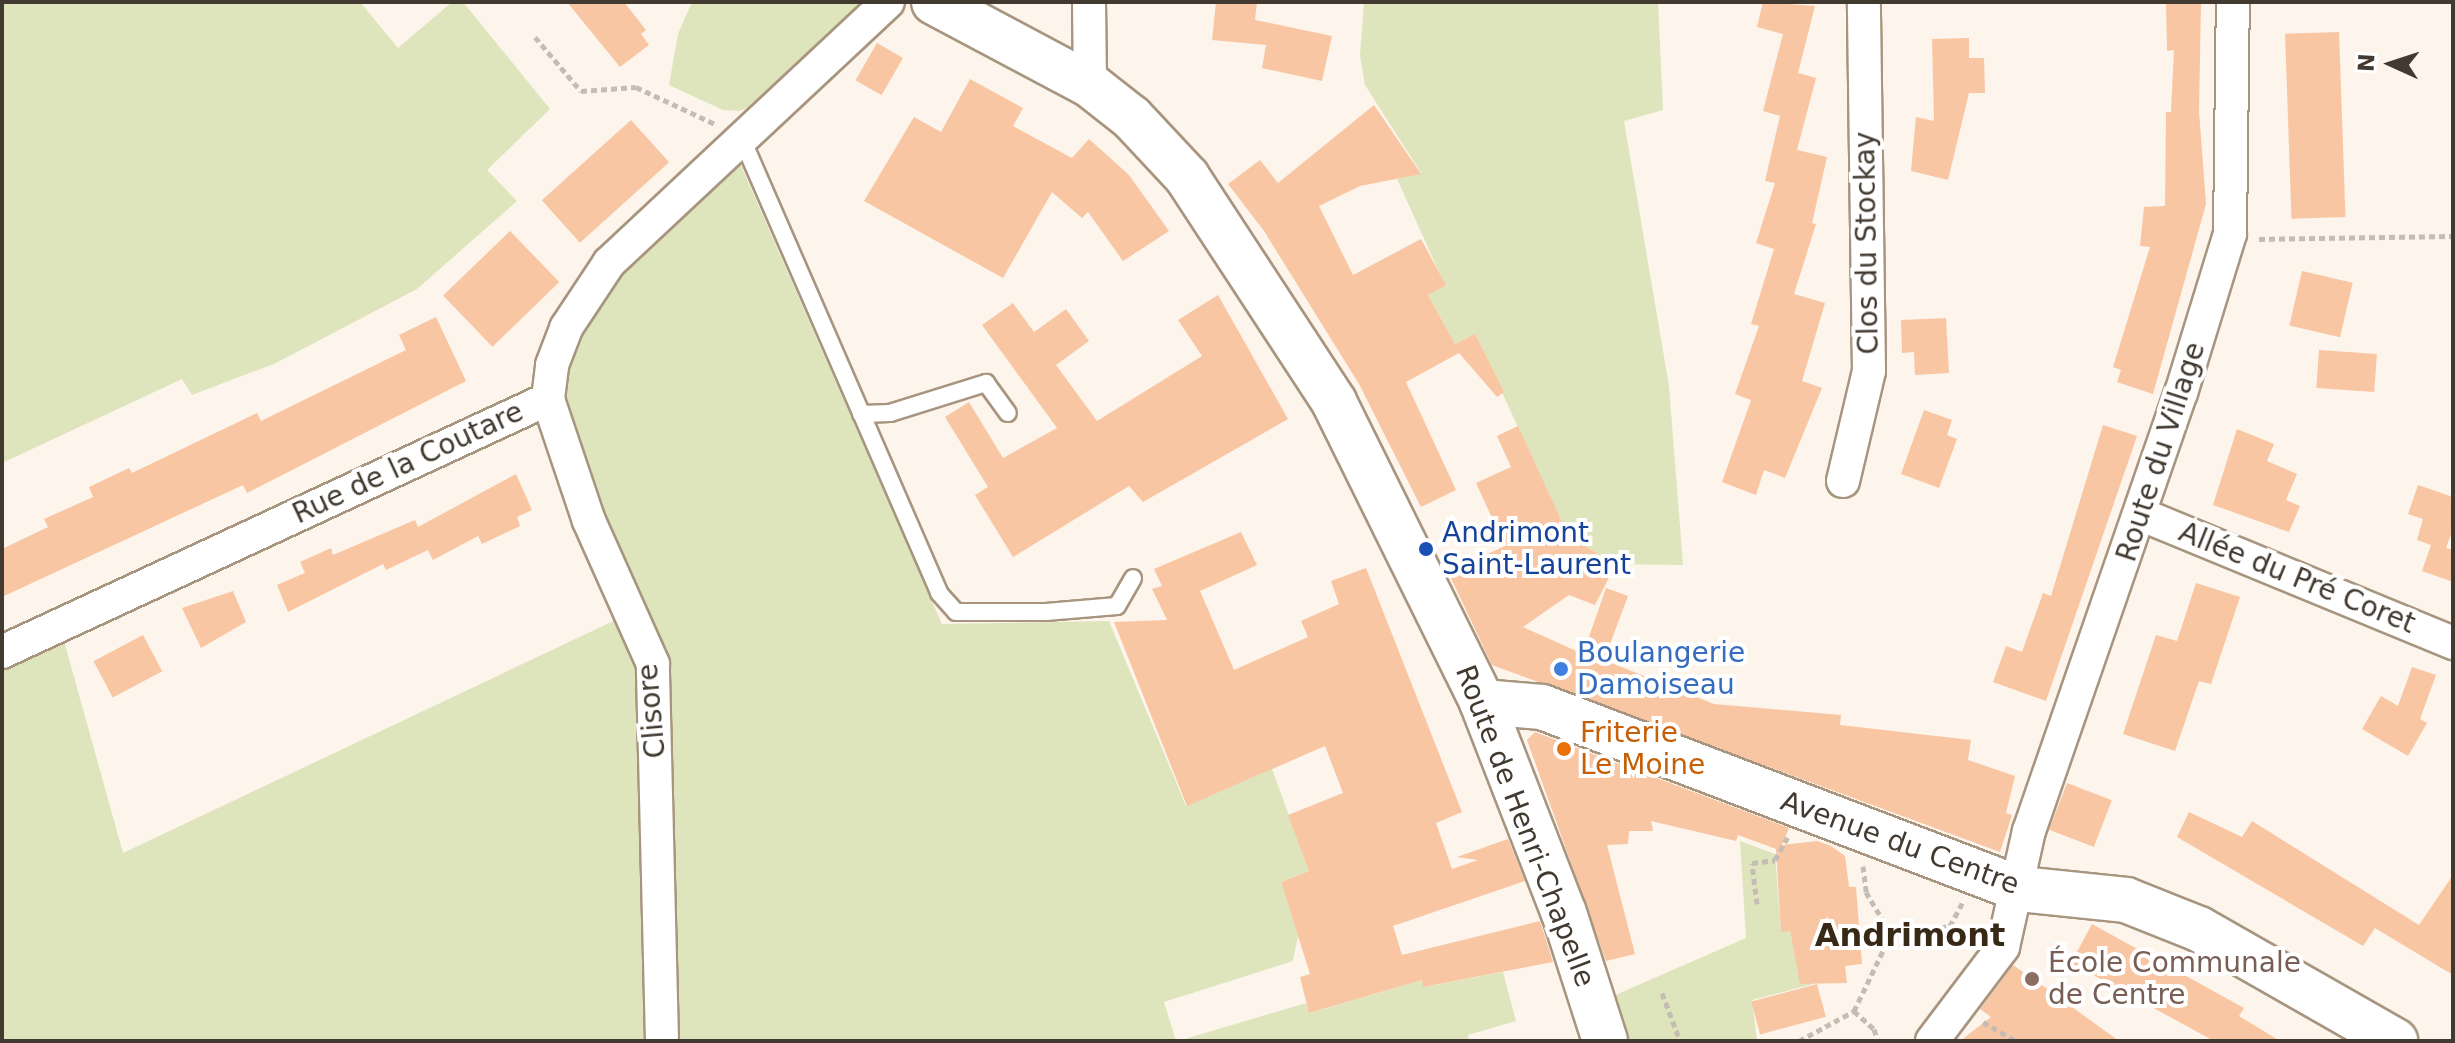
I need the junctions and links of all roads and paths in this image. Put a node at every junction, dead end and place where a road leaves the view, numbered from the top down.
1 (888, 2) edge
2 (934, 2) edge
3 (1089, 2) edge
4 (1864, 2) edge
5 (2233, 2) edge
6 (535, 37) dead end
7 (1090, 85) junction
8 (742, 139) junction
9 (2230, 234) junction
10 (2453, 236) edge
11 (548, 399) junction
12 (1008, 413) dead end
13 (861, 414) junction
14 (1843, 481) dead end
15 (2140, 514) junction
16 (1133, 578) dead end
17 (2453, 643) edge
18 (2, 652) edge
19 (1482, 702) junction
20 (1782, 852) dead end
21 (1863, 871) dead end
22 (2020, 889) junction
23 (1757, 904) dead end
24 (1962, 905) dead end
25 (1950, 926) junction
26 (1891, 934) junction
27 (1978, 942) dead end
28 (1662, 993) dead end
29 (1958, 1008) junction
30 (1854, 1011) junction
31 (662, 1041) edge
32 (1605, 1041) edge
33 (1680, 1041) edge
34 (1799, 1041) edge
35 (1878, 1041) edge
36 (1932, 1041) edge
37 (2016, 1041) edge
38 (2395, 1041) edge

1 - 8 street, Rue de la Coutare
2 - 7 street, Route de Henri-Chapelle
3 - 7 street
4 - 14 street, Clos du Stockay
5 - 9 street, Route du Village
6 - 8 path
7 - 19 street, Route de Henri-Chapelle
8 - 11 street, Rue de la Coutare
8 - 13 lane
9 - 10 path
9 - 15 street, Route du Village
11 - 18 street, Rue de la Coutare
11 - 31 street, Clisore
12 - 13 lane
13 - 16 lane
15 - 17 street, Allée du Pré Coret
15 - 22 street, Route du Village
19 - 22 street, Avenue du Centre
19 - 32 street, Route de Henri-Chapelle
20 - 23 path
21 - 26 path
22 - 29 street, Route du Village
22 - 38 street, Avenue du Centre
24 - 25 path
25 - 26 path
25 - 27 path
26 - 30 path
28 - 33 path
29 - 36 street, Route du Village
29 - 37 path
30 - 34 path
30 - 35 path

